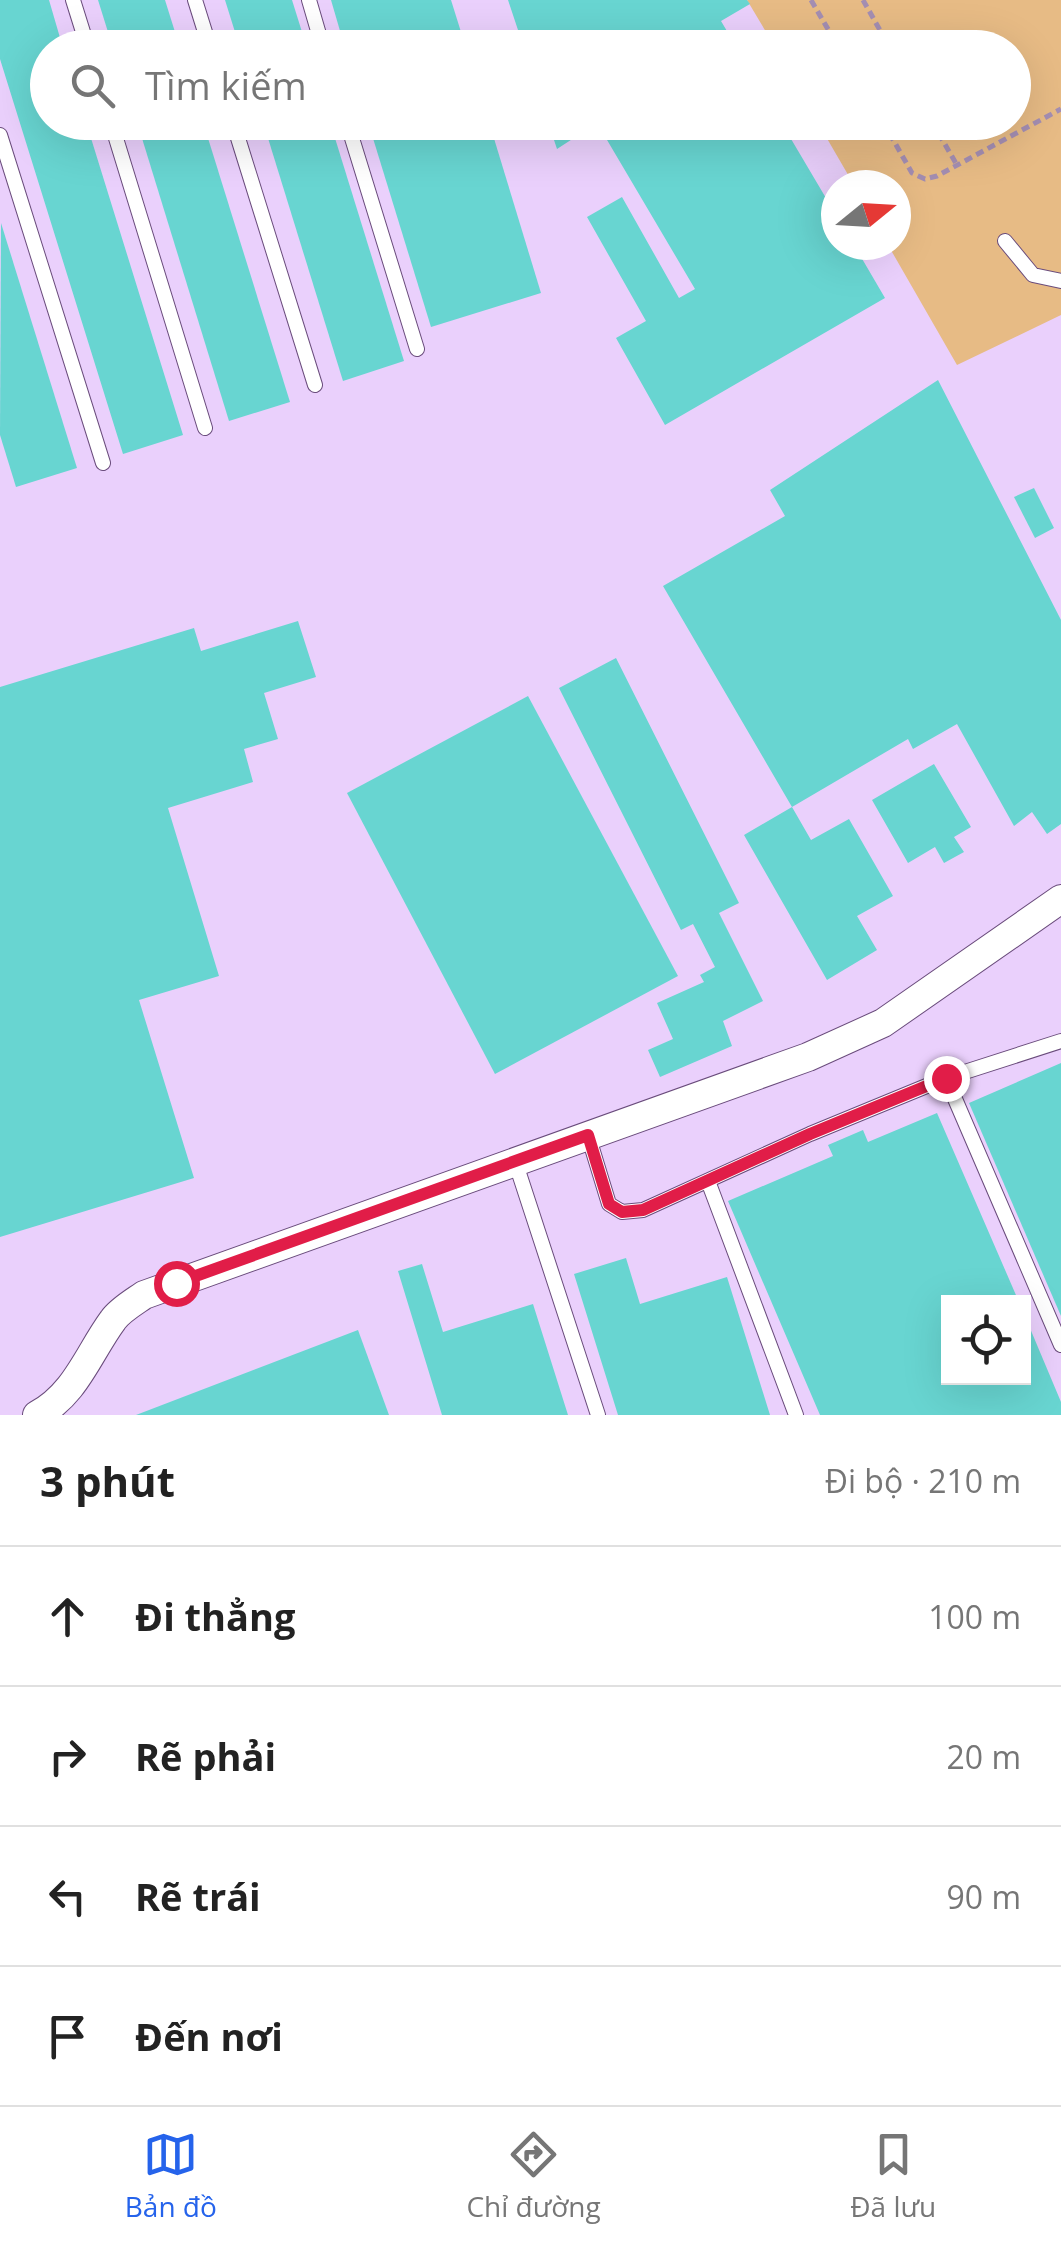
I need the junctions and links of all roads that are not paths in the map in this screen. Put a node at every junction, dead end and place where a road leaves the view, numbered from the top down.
1 (73, 0) edge
2 (195, 0) edge
3 (309, 0) edge
4 (82, 30) edge
5 (204, 30) edge
6 (318, 30) edge
7 (0, 135) edge
8 (117, 140) edge
9 (239, 140) edge
10 (353, 140) edge
11 (1005, 241) dead end
12 (1061, 281) edge
13 (417, 349) dead end
14 (315, 385) dead end
15 (205, 428) dead end
16 (102, 463) dead end
17 (1061, 900) edge
18 (1061, 1041) edge
19 (946, 1078) junction
20 (588, 1135) junction
21 (514, 1161) junction
22 (708, 1181) junction
23 (1061, 1345) edge
24 (41, 1414) edge
25 (598, 1415) edge
26 (796, 1415) edge

1 - 4 lane
2 - 5 lane
3 - 6 lane
7 - 16 lane
8 - 15 lane
9 - 14 lane
10 - 13 lane
11 - 12 lane
17 - 20 street
18 - 19 lane
19 - 22 lane
19 - 23 lane
20 - 21 street
20 - 22 lane
21 - 24 street
21 - 25 lane
22 - 26 lane

